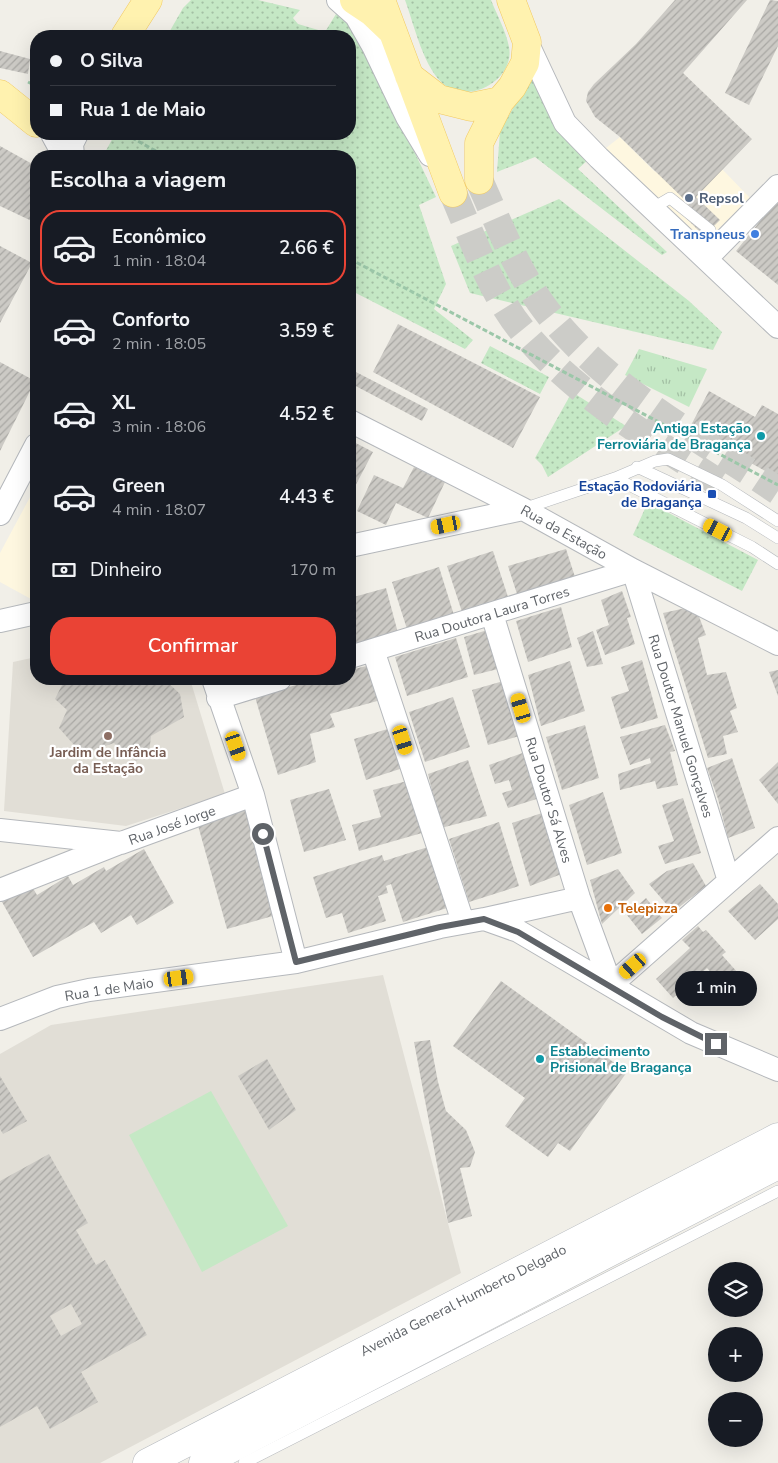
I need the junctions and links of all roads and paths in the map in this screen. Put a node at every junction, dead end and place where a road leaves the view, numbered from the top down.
1 (148, 0) edge
2 (338, 0) edge
3 (354, 0) edge
4 (382, 0) edge
5 (511, 0) edge
6 (129, 30) edge
7 (393, 32) junction
8 (527, 42) junction
9 (409, 76) junction
10 (0, 94) edge
11 (500, 101) junction
12 (30, 118) edge
13 (136, 140) edge
14 (154, 150) edge
15 (479, 180) tunnel mouth
16 (778, 186) edge
17 (453, 193) joint
18 (704, 256) junction
19 (356, 262) edge
20 (778, 327) edge
21 (356, 424) edge
22 (30, 456) edge
23 (637, 467) junction
24 (615, 478) junction
25 (778, 485) edge
26 (523, 509) junction
27 (0, 514) edge
28 (778, 521) edge
29 (778, 538) edge
30 (356, 545) edge
31 (778, 564) edge
32 (633, 570) junction
33 (30, 614) edge
34 (492, 614) junction
35 (0, 621) edge
36 (778, 644) edge
37 (373, 650) junction
38 (356, 655) edge
39 (237, 685) edge
40 (216, 688) edge
41 (253, 795) junction
42 (0, 830) edge
43 (778, 838) edge
44 (121, 843) junction
45 (729, 881) junction
46 (0, 890) edge
47 (579, 898) junction
48 (474, 920) junction
49 (296, 962) junction
50 (611, 985) junction
51 (0, 1019) edge
52 (778, 1070) edge
53 (778, 1137) edge
54 (778, 1165) edge
55 (778, 1191) edge
56 (147, 1463) edge
57 (203, 1463) edge
58 (244, 1463) edge

1 - 6 main road
2 - 17 street
3 - 7 main road
4 - 7 main road
5 - 8 main road
7 - 9 main road
8 - 11 main road
8 - 18 street
9 - 11 main road
9 - 17 main road
10 - 12 main road
11 - 15 main road
13 - 14 path
16 - 18 street
18 - 20 street
19 - 25 path
21 - 26 street, Rua da Estação
22 - 27 street
23 - 24 lane
23 - 28 lane
23 - 29 lane
24 - 26 lane
24 - 31 lane
26 - 30 street
26 - 32 street, Rua da Estação
32 - 34 street, Rua Doutora Laura Torres
32 - 36 street, Rua da Estação
32 - 45 street, Rua Doutor Manuel Gonçalves
33 - 35 street
34 - 37 street, Rua Doutora Laura Torres
34 - 47 street, Rua Doutor Sá Alves
37 - 38 street, Rua Doutora Laura Torres
37 - 48 street
39 - 40 street
40 - 41 street
41 - 44 street, Rua José Jorge
41 - 49 street
42 - 44 street, Rua José Jorge
43 - 45 street
44 - 46 street
45 - 50 street
47 - 48 street, Rua 1 de Maio
47 - 50 street, Rua Doutor Sá Alves
48 - 49 street, Rua 1 de Maio
48 - 50 street
49 - 51 street, Rua 1 de Maio
50 - 52 street
53 - 56 main road, Avenida General Humberto Delgado
54 - 57 main road, Avenida General Humberto Delgado
55 - 58 lane

